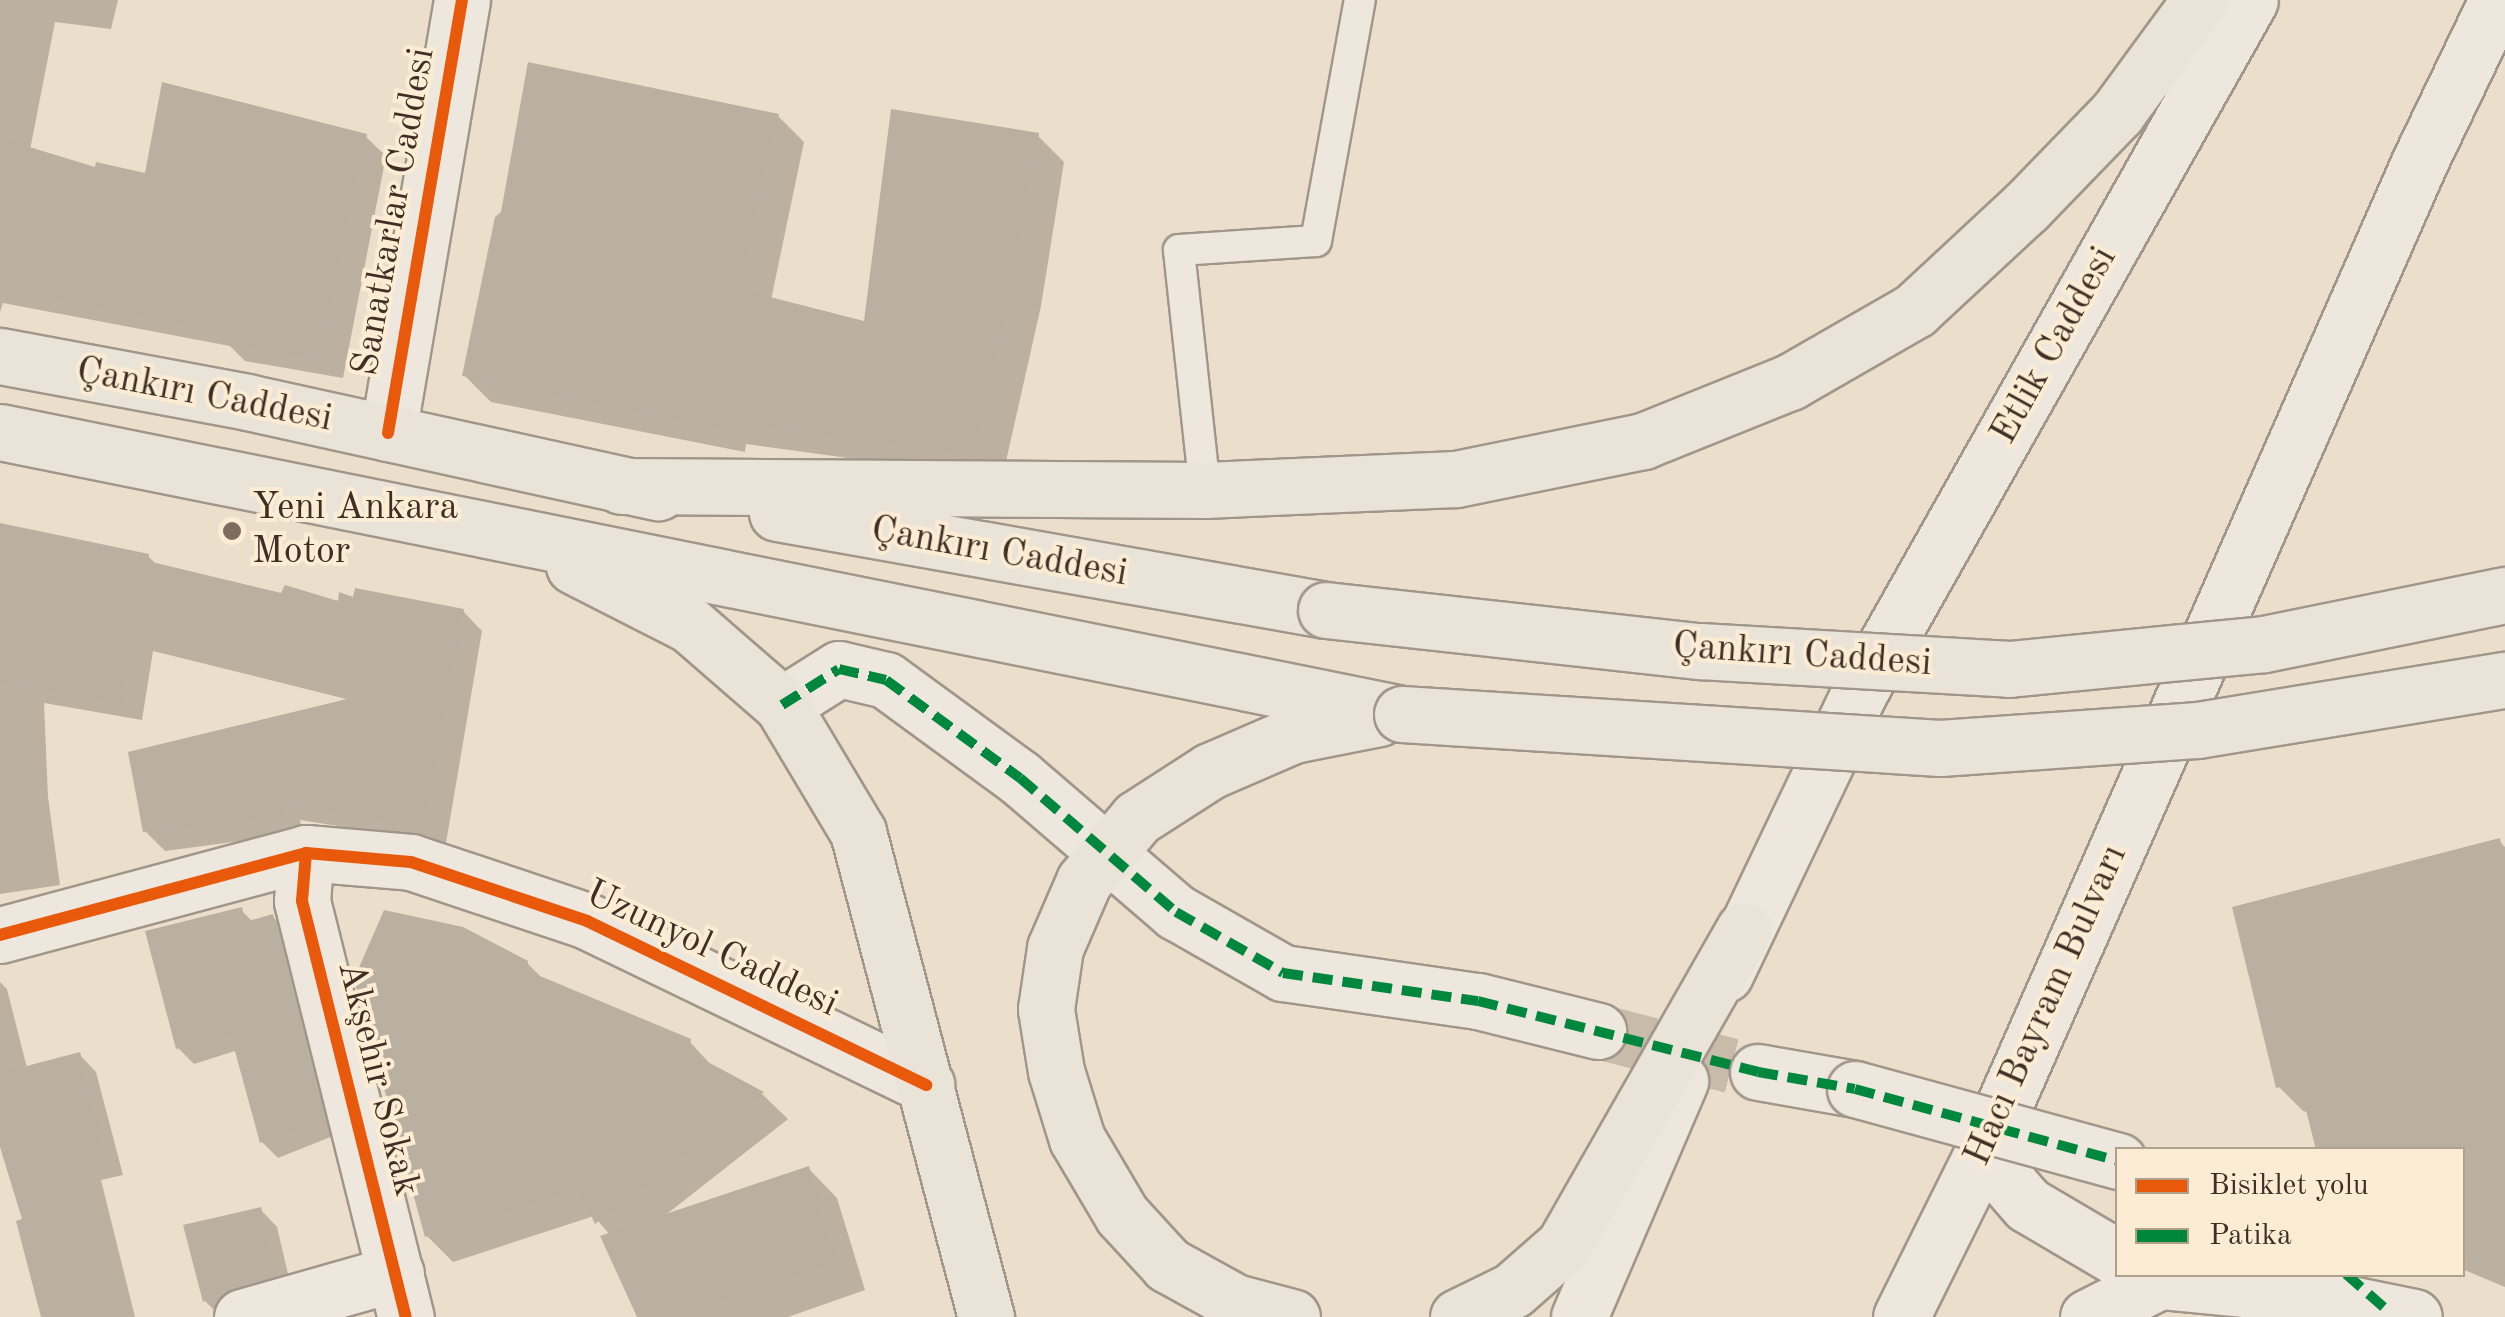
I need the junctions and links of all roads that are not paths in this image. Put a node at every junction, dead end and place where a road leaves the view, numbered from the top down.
1 (462, 0) edge
2 (1360, 0) edge
3 (2200, 0) edge
4 (2250, 0) edge
5 (2498, 0) edge
6 (0, 356) edge
7 (0, 432) edge
8 (388, 434) junction
9 (621, 486) junction
10 (1205, 490) junction
11 (517, 536) junction
12 (2505, 595) edge
13 (2505, 680) edge
14 (782, 705) junction
15 (1402, 714) junction
16 (306, 853) junction
17 (1108, 854) junction
18 (1744, 930) junction
19 (0, 935) edge
20 (1598, 1031) tunnel mouth
21 (1758, 1072) tunnel mouth
22 (926, 1085) junction
23 (1987, 1144) junction
24 (2115, 1160) edge
25 (968, 1258) junction
26 (2115, 1259) edge
27 (2350, 1277) edge
28 (2154, 1283) edge
29 (401, 1295) edge
30 (2401, 1314) edge
31 (242, 1317) edge
32 (986, 1317) edge
33 (997, 1317) edge
34 (1292, 1317) edge
35 (1458, 1317) edge
36 (1579, 1317) edge
37 (1900, 1317) edge
38 (2088, 1317) edge

1 - 8 main road, Sanatkarlar Caddesi
2 - 10 lane
3 - 10 main road
4 - 18 main road, Etlik Caddesi
5 - 23 main road, Hacı Bayram Bulvarı
6 - 8 main road, Çankırı Caddesi
7 - 11 main road, Çankırı Caddesi
8 - 9 main road, Çankırı Caddesi
9 - 10 main road
9 - 12 main road, Çankırı Caddesi, bridge
11 - 14 main road
11 - 15 main road, Çankırı Caddesi
13 - 15 main road, Çankırı Caddesi, bridge
14 - 17 main road
14 - 22 main road
15 - 17 main road
16 - 19 main road, Uzunyol Caddesi
16 - 22 main road, Uzunyol Caddesi
16 - 29 main road, Akşehir Sokak
17 - 20 main road
17 - 34 main road
18 - 35 main road
18 - 36 main road
21 - 24 main road, bridge
22 - 25 main road
23 - 26 main road
23 - 37 main road, Hacı Bayram Bulvarı
25 - 32 main road
25 - 33 main road
27 - 30 main road
28 - 30 main road
28 - 38 main road
29 - 31 main road

